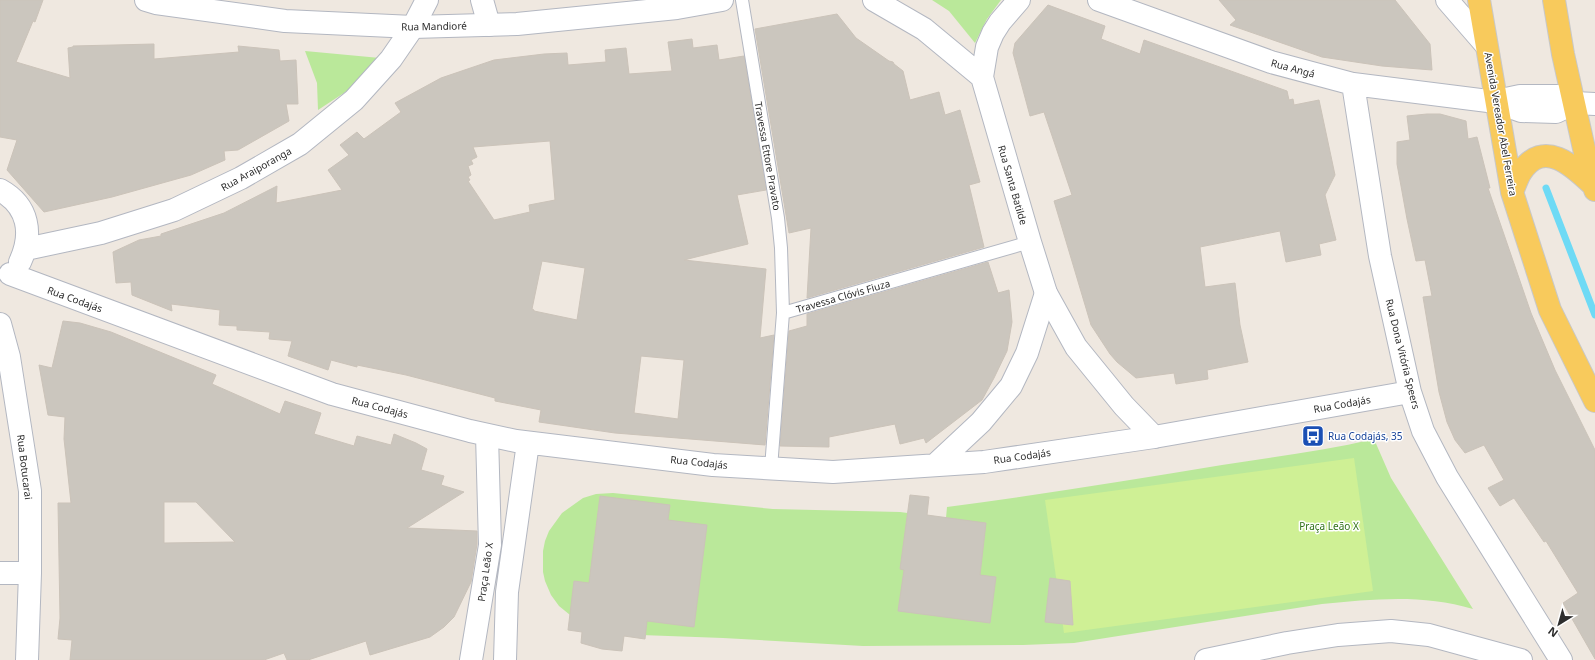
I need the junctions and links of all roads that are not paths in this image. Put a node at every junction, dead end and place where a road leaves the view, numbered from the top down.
1 (146, 0) edge
2 (427, 0) edge
3 (482, 0) edge
4 (722, 0) edge
5 (742, 0) edge
6 (874, 0) edge
7 (1019, 0) edge
8 (1099, 0) edge
9 (1447, 0) edge
10 (1479, 0) edge
11 (1553, 2) edge
12 (489, 25) junction
13 (413, 27) junction
14 (1486, 45) junction
15 (982, 77) junction
16 (1353, 84) junction
17 (1496, 102) junction
18 (1585, 104) edge
19 (1594, 188) edge
20 (0, 190) edge
21 (1512, 192) junction
22 (1030, 242) junction
23 (26, 250) junction
24 (5, 278) edge
25 (1046, 293) junction
26 (783, 313) junction
27 (0, 324) edge
28 (1410, 392) junction
29 (1595, 401) edge
30 (487, 435) junction
31 (1154, 437) junction
32 (528, 443) junction
33 (935, 465) junction
34 (771, 468) junction
35 (0, 573) edge
36 (30, 573) junction
37 (26, 660) edge
38 (471, 660) edge
39 (505, 660) edge
40 (1206, 660) edge
41 (1521, 660) edge
42 (1561, 660) edge

1 - 13 street, Rua Mandioré
2 - 13 street, Rua Araiporanga
3 - 12 street
4 - 12 street, Rua Mandioré
5 - 26 lane, Travessa Ettore Pravato
6 - 15 street
7 - 15 street
8 - 16 street, Rua Angá
9 - 14 street
10 - 14 main road, Avenida Vereador Abel Ferreira
11 - 18 main road
12 - 13 street, Rua Mandioré
13 - 23 street, Rua Araiporanga
14 - 17 main road, Avenida Vereador Abel Ferreira
15 - 22 street, Rua Santa Batilde
16 - 17 street, Rua Angá
16 - 28 street, Rua Dona Vitória Speers
17 - 18 street, Rua Angá
17 - 21 main road, Avenida Vereador Abel Ferreira
18 - 19 main road
19 - 21 main road
20 - 23 street
21 - 29 main road, Avenida Vereador Abel Ferreira
22 - 25 street, Rua Santa Batilde
22 - 26 lane, Travessa Clóvis Fiuza
23 - 24 street
24 - 30 street, Rua Codajás
25 - 31 street, Rua Santa Batilde
25 - 33 street
26 - 34 lane, Travessa Clóvis Fiuza
27 - 36 street, Rua Botucarai
28 - 31 street, Rua Codajás
28 - 42 street, Rua Dona Vitória Speers
30 - 32 street, Rua Codajás
30 - 38 street, Praça Leão X
31 - 33 street, Rua Codajás
32 - 34 street, Rua Codajás
32 - 39 street
33 - 34 street, Rua Codajás
35 - 36 street
36 - 37 street, Rua Botucarai
40 - 41 street

